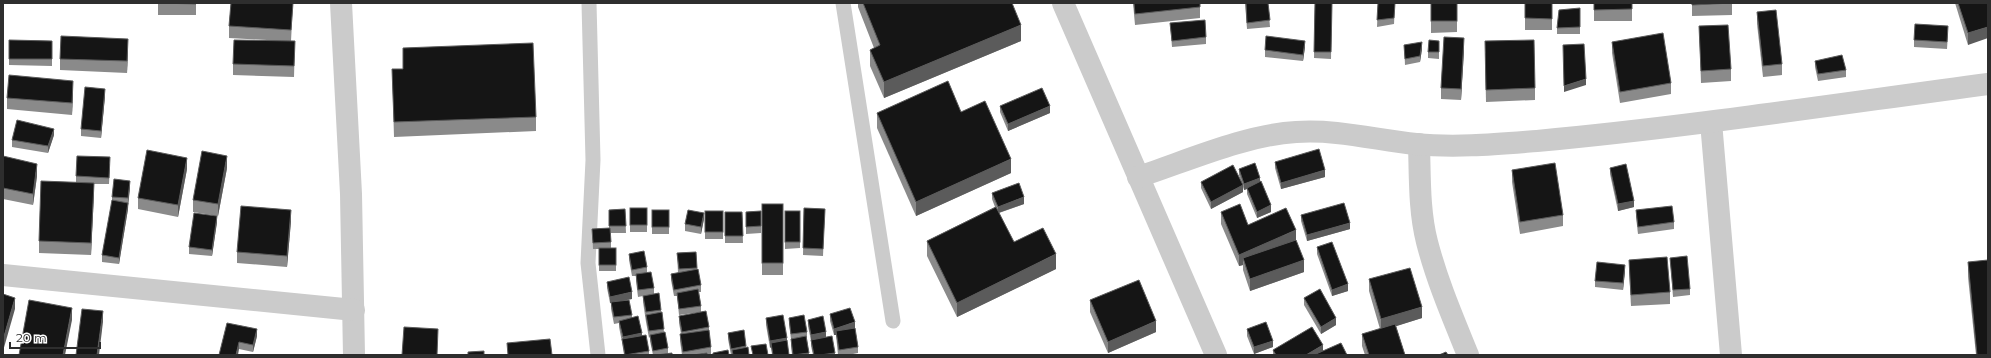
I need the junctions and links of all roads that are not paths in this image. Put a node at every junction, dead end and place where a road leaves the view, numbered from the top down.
1 (341, 3) edge
2 (589, 3) edge
3 (843, 3) edge
4 (1063, 3) edge
5 (1988, 84) edge
6 (1711, 122) junction
7 (1419, 144) junction
8 (1138, 177) junction
9 (3, 275) edge
10 (354, 310) junction
11 (894, 321) dead end
12 (354, 355) edge
13 (598, 355) edge
14 (1216, 355) edge
15 (1468, 355) edge
16 (1731, 355) edge

1 - 10 street
2 - 13 lane
3 - 11 lane
4 - 8 street
5 - 6 street
6 - 7 street
6 - 16 street
7 - 8 street
7 - 15 street
8 - 14 street
9 - 10 street
10 - 12 street

